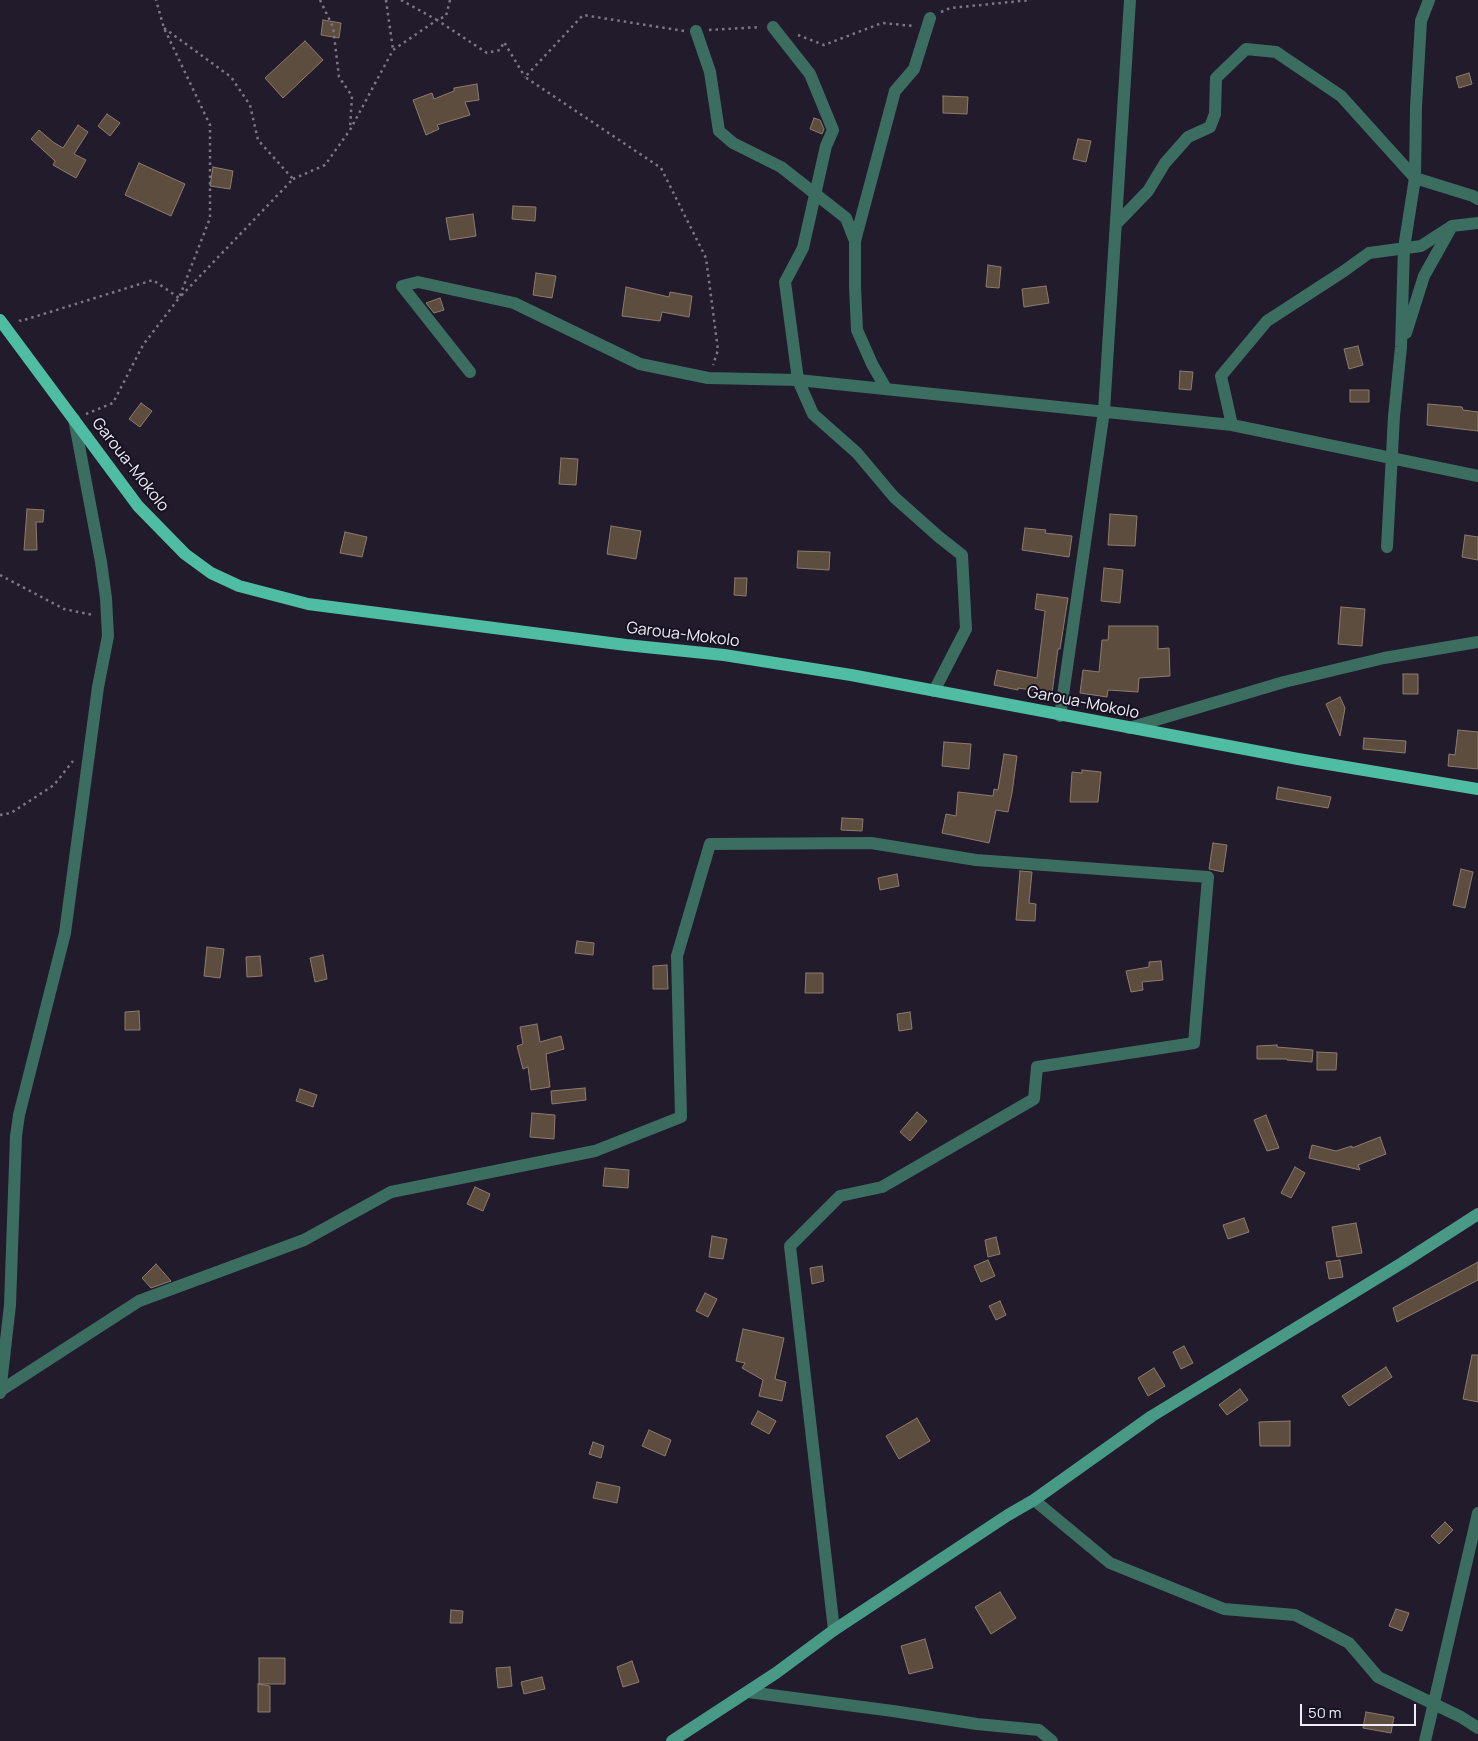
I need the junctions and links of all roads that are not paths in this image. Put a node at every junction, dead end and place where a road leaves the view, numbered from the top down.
1 (1130, 0) edge
2 (1430, 0) edge
3 (930, 18) dead end
4 (773, 27) dead end
5 (696, 31) dead end
6 (1415, 178) junction
7 (815, 194) junction
8 (1478, 199) edge
9 (1478, 223) edge
10 (1116, 224) junction
11 (1452, 226) junction
12 (855, 241) junction
13 (1404, 248) junction
14 (0, 320) edge
15 (1401, 347) junction
16 (470, 372) dead end
17 (798, 380) junction
18 (884, 389) junction
19 (1104, 411) junction
20 (74, 419) junction
21 (1232, 425) junction
22 (1393, 458) junction
23 (1478, 476) edge
24 (1388, 548) dead end
25 (1478, 642) edge
26 (934, 691) junction
27 (1060, 716) junction
28 (1129, 728) junction
29 (1478, 789) edge
30 (1478, 1214) edge
31 (0, 1392) edge
32 (1034, 1500) junction
33 (1478, 1513) edge
34 (834, 1630) junction
35 (748, 1692) junction
36 (1433, 1703) junction
37 (1478, 1728) edge
38 (672, 1741) edge
39 (1052, 1741) edge
40 (1425, 1741) edge

1 - 10 street
2 - 6 street
3 - 12 street
4 - 7 street
5 - 7 street
6 - 8 street
6 - 10 street
6 - 13 street
7 - 12 street
7 - 17 street
9 - 11 street
10 - 19 street
11 - 13 street
11 - 15 street
12 - 18 street
13 - 15 street
13 - 21 street
14 - 20 main road, Garoua-Mokolo
15 - 22 street
16 - 17 street
17 - 18 street
17 - 26 street
18 - 19 street
19 - 21 street
19 - 27 street
20 - 26 main road, Garoua-Mokolo
20 - 31 street
21 - 22 street
22 - 23 street
22 - 24 street
25 - 28 street
26 - 27 main road, Garoua-Mokolo
27 - 28 main road, Garoua-Mokolo
28 - 29 main road, Garoua-Mokolo
30 - 32 main road
31 - 34 street
32 - 34 main road
32 - 36 street
33 - 36 street
34 - 35 main road
35 - 38 main road
35 - 39 street
36 - 37 street
36 - 40 street

